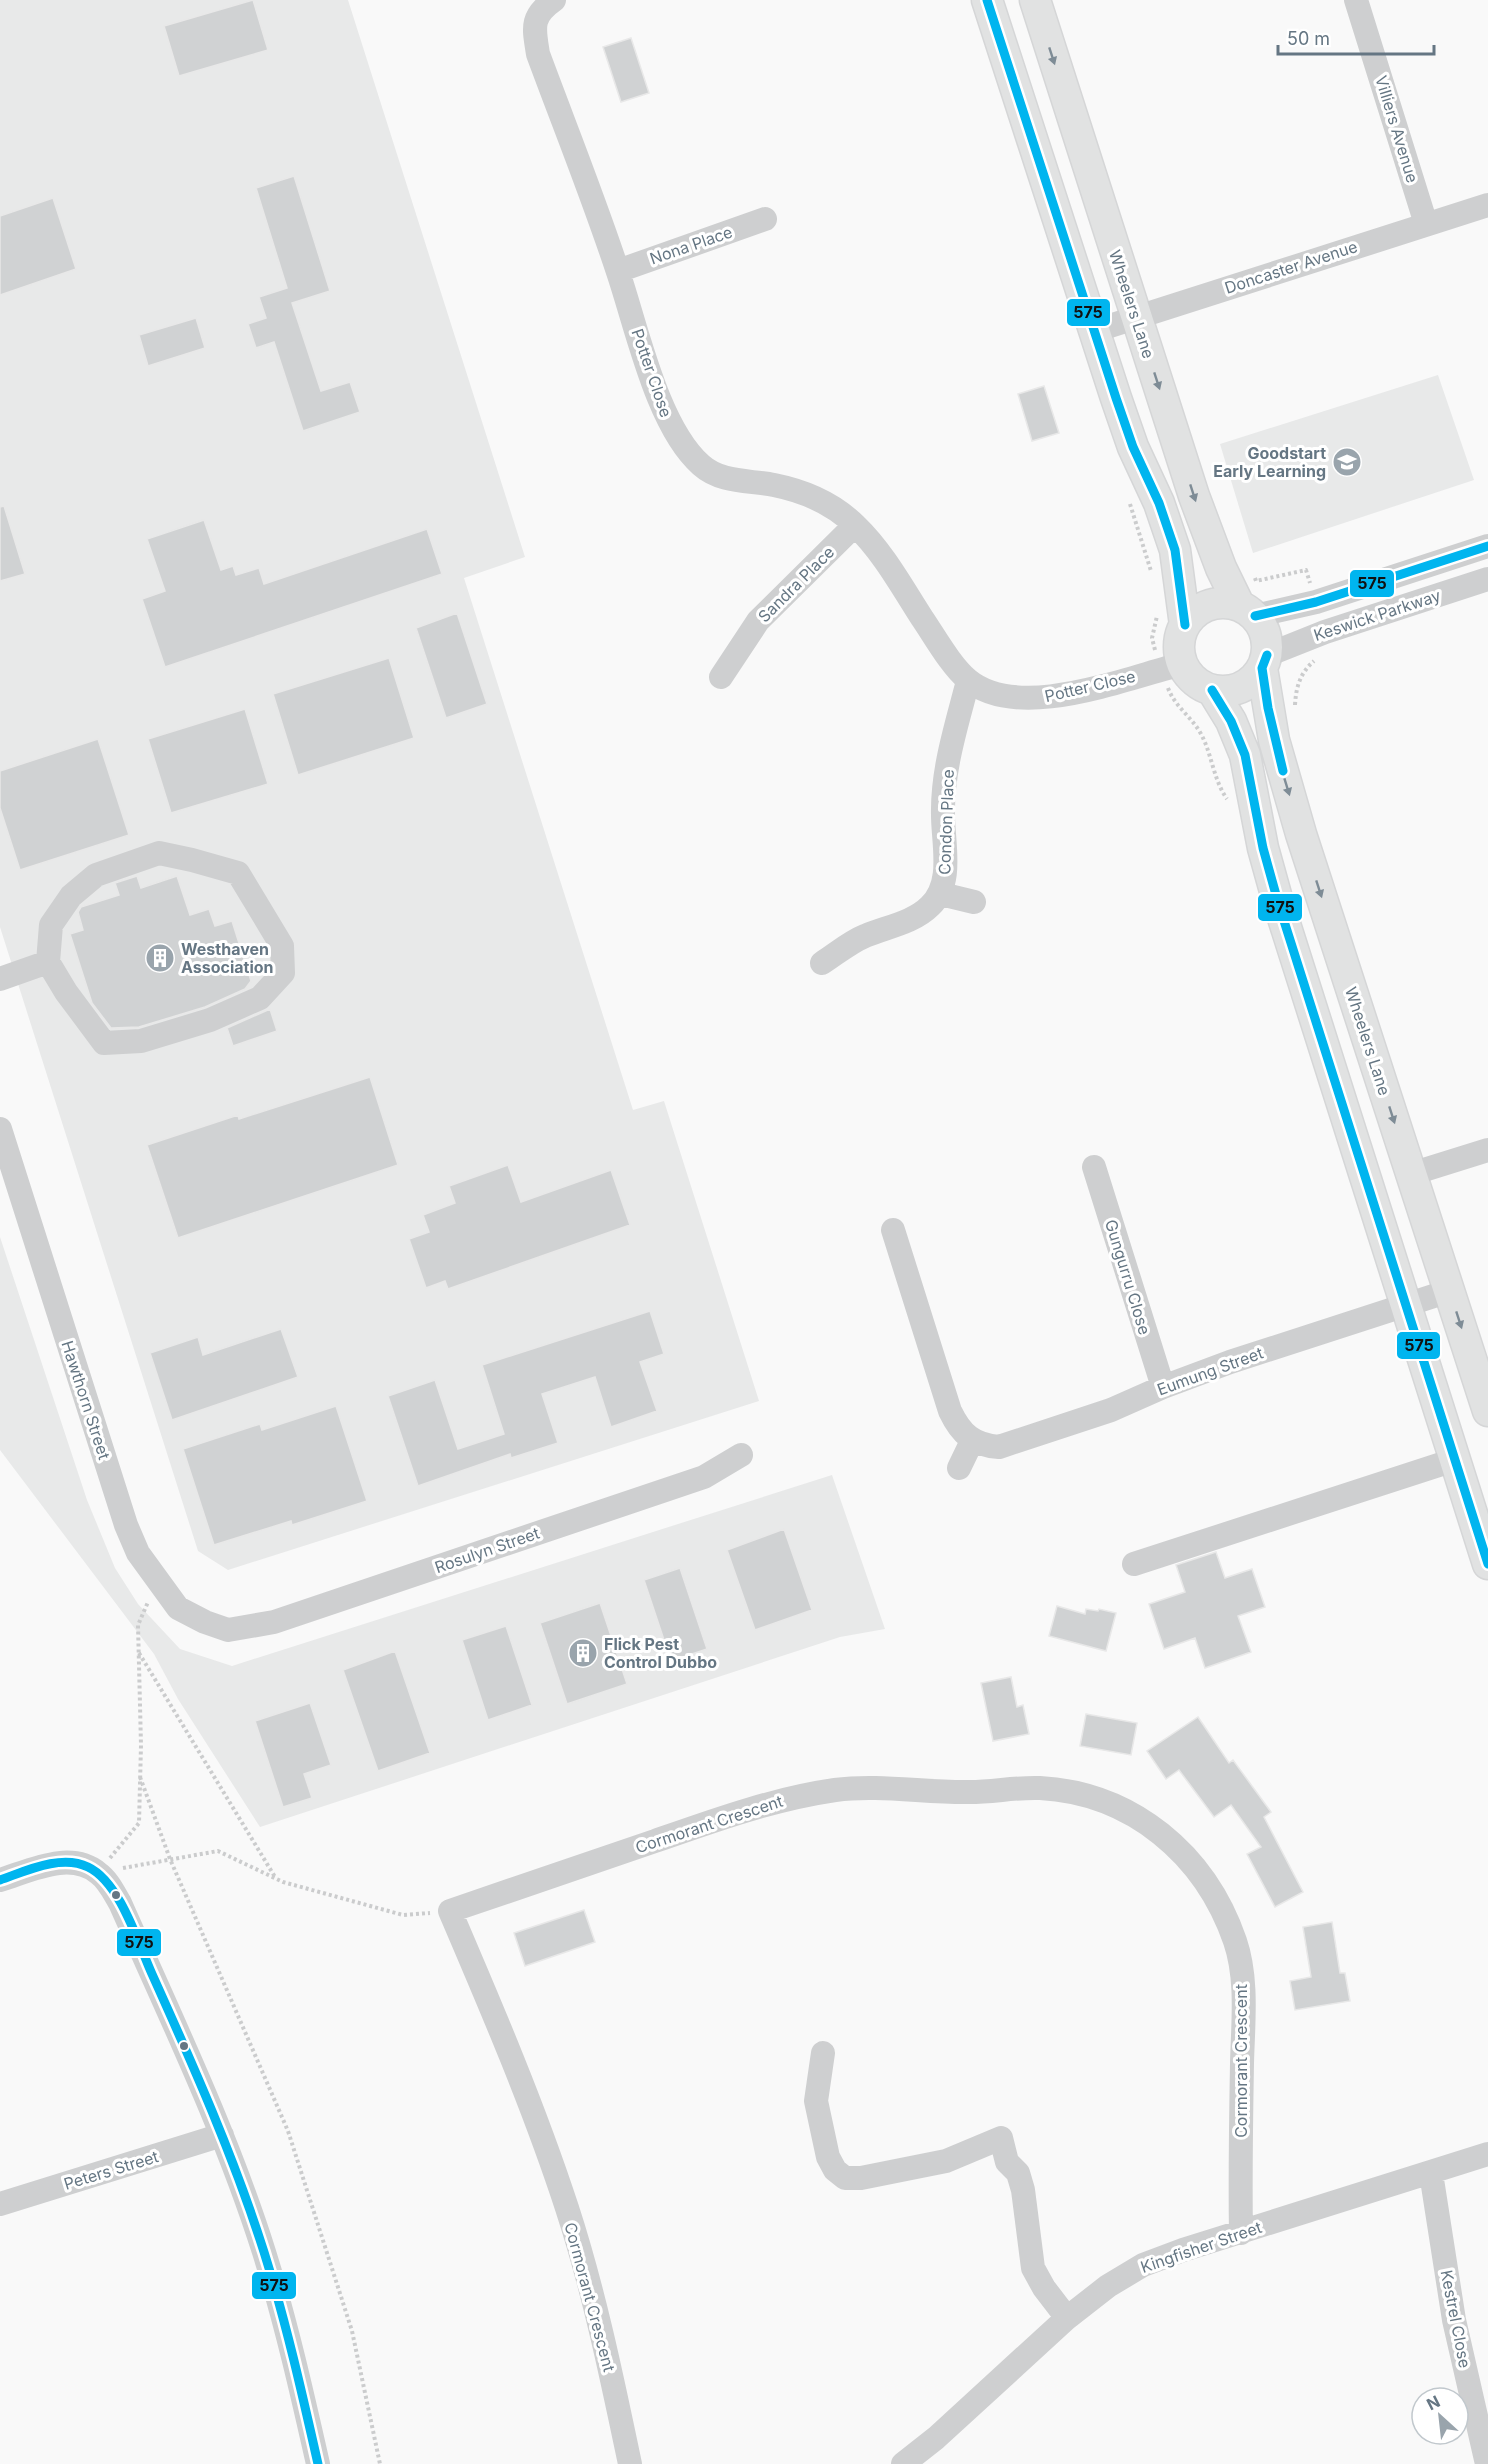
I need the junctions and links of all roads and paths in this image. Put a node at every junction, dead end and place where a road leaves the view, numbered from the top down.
1 (554, 0) edge
2 (987, 0) edge
3 (1035, 0) edge
4 (1356, 0) edge
5 (1488, 205) edge
6 (765, 219) dead end
7 (1426, 224) junction
8 (618, 271) junction
9 (1136, 316) junction
10 (1094, 331) junction
11 (855, 525) junction
12 (1488, 546) edge
13 (1488, 579) edge
14 (1247, 611) junction
15 (1185, 625) junction
16 (1264, 661) junction
17 (1182, 664) junction
18 (721, 677) dead end
19 (968, 681) junction
20 (1212, 690) junction
21 (941, 894) junction
22 (974, 902) dead end
23 (48, 962) junction
24 (822, 963) dead end
25 (0, 979) edge
26 (0, 1129) edge
27 (1488, 1150) edge
28 (1094, 1167) dead end
29 (1411, 1174) junction
30 (893, 1230) dead end
31 (1449, 1291) junction
32 (1405, 1305) junction
33 (1163, 1387) junction
34 (1488, 1411) edge
35 (972, 1441) junction
36 (741, 1455) dead end
37 (1454, 1460) junction
38 (959, 1468) dead end
39 (1134, 1564) dead end
40 (1488, 1564) edge
41 (157, 1581) junction
42 (228, 1630) joint
43 (138, 1652) junction
44 (140, 1777) junction
45 (170, 1859) junction
46 (91, 1868) junction
47 (275, 1878) junction
48 (0, 1880) edge
49 (450, 1911) junction
50 (823, 2053) dead end
51 (222, 2135) junction
52 (1488, 2154) edge
53 (1431, 2174) junction
54 (0, 2205) edge
55 (1240, 2233) junction
56 (1067, 2318) junction
57 (318, 2464) edge
58 (380, 2464) edge
59 (630, 2464) edge
60 (903, 2464) edge
61 (1487, 2464) edge

1 - 8 street, Potter Close
2 - 10 main road
3 -> 9 main road, Wheelers Lane
4 - 7 street, Villiers Avenue
5 - 7 street, Doncaster Avenue
6 - 8 street, Nona Place
7 - 9 street, Doncaster Avenue
8 - 11 street, Potter Close
9 - 10 street, Doncaster Avenue
9 -> 14 main road, Wheelers Lane
10 - 15 main road
11 - 18 street, Sandra Place
11 - 19 street, Potter Close
12 - 14 street, Keswick Parkway
13 - 16 street, Keswick Parkway
14 - 15 main road
14 - 16 main road
15 - 17 main road
16 - 20 main road
16 -> 29 main road, Wheelers Lane
17 - 19 street, Potter Close
17 - 20 main road
19 - 21 street, Condon Place
20 - 32 main road
21 - 22 street, Condon Place
21 - 24 street, Condon Place
23 - 23 street
23 - 25 street
26 - 41 street, Hawthorn Street
27 - 29 street
28 - 33 street, Gungurru Close
29 - 31 main road, Wheelers Lane
30 - 35 street
31 - 32 street, Eumung Street
31 -> 34 main road, Wheelers Lane
32 - 33 street, Eumung Street
32 - 37 main road
33 - 35 street, Eumung Street
35 - 38 street
36 - 42 street, Rosulyn Street
37 - 39 street
37 - 40 main road
41 - 42 street, Hawthorn Street
41 - 43 path
43 - 44 path
43 - 47 path
44 - 45 path
44 - 46 path
45 - 46 path
45 - 47 path
45 - 58 path
46 - 48 street
46 - 51 street
47 - 49 path
49 - 55 street, Cormorant Crescent
49 - 59 street, Cormorant Crescent
50 - 56 street
51 - 54 street, Peters Street
51 - 57 street
52 - 53 street, Kingfisher Street
53 - 55 street, Kingfisher Street
53 - 61 street, Kestrel Close
55 - 56 street, Kingfisher Street
56 - 60 street, Kingfisher Street

